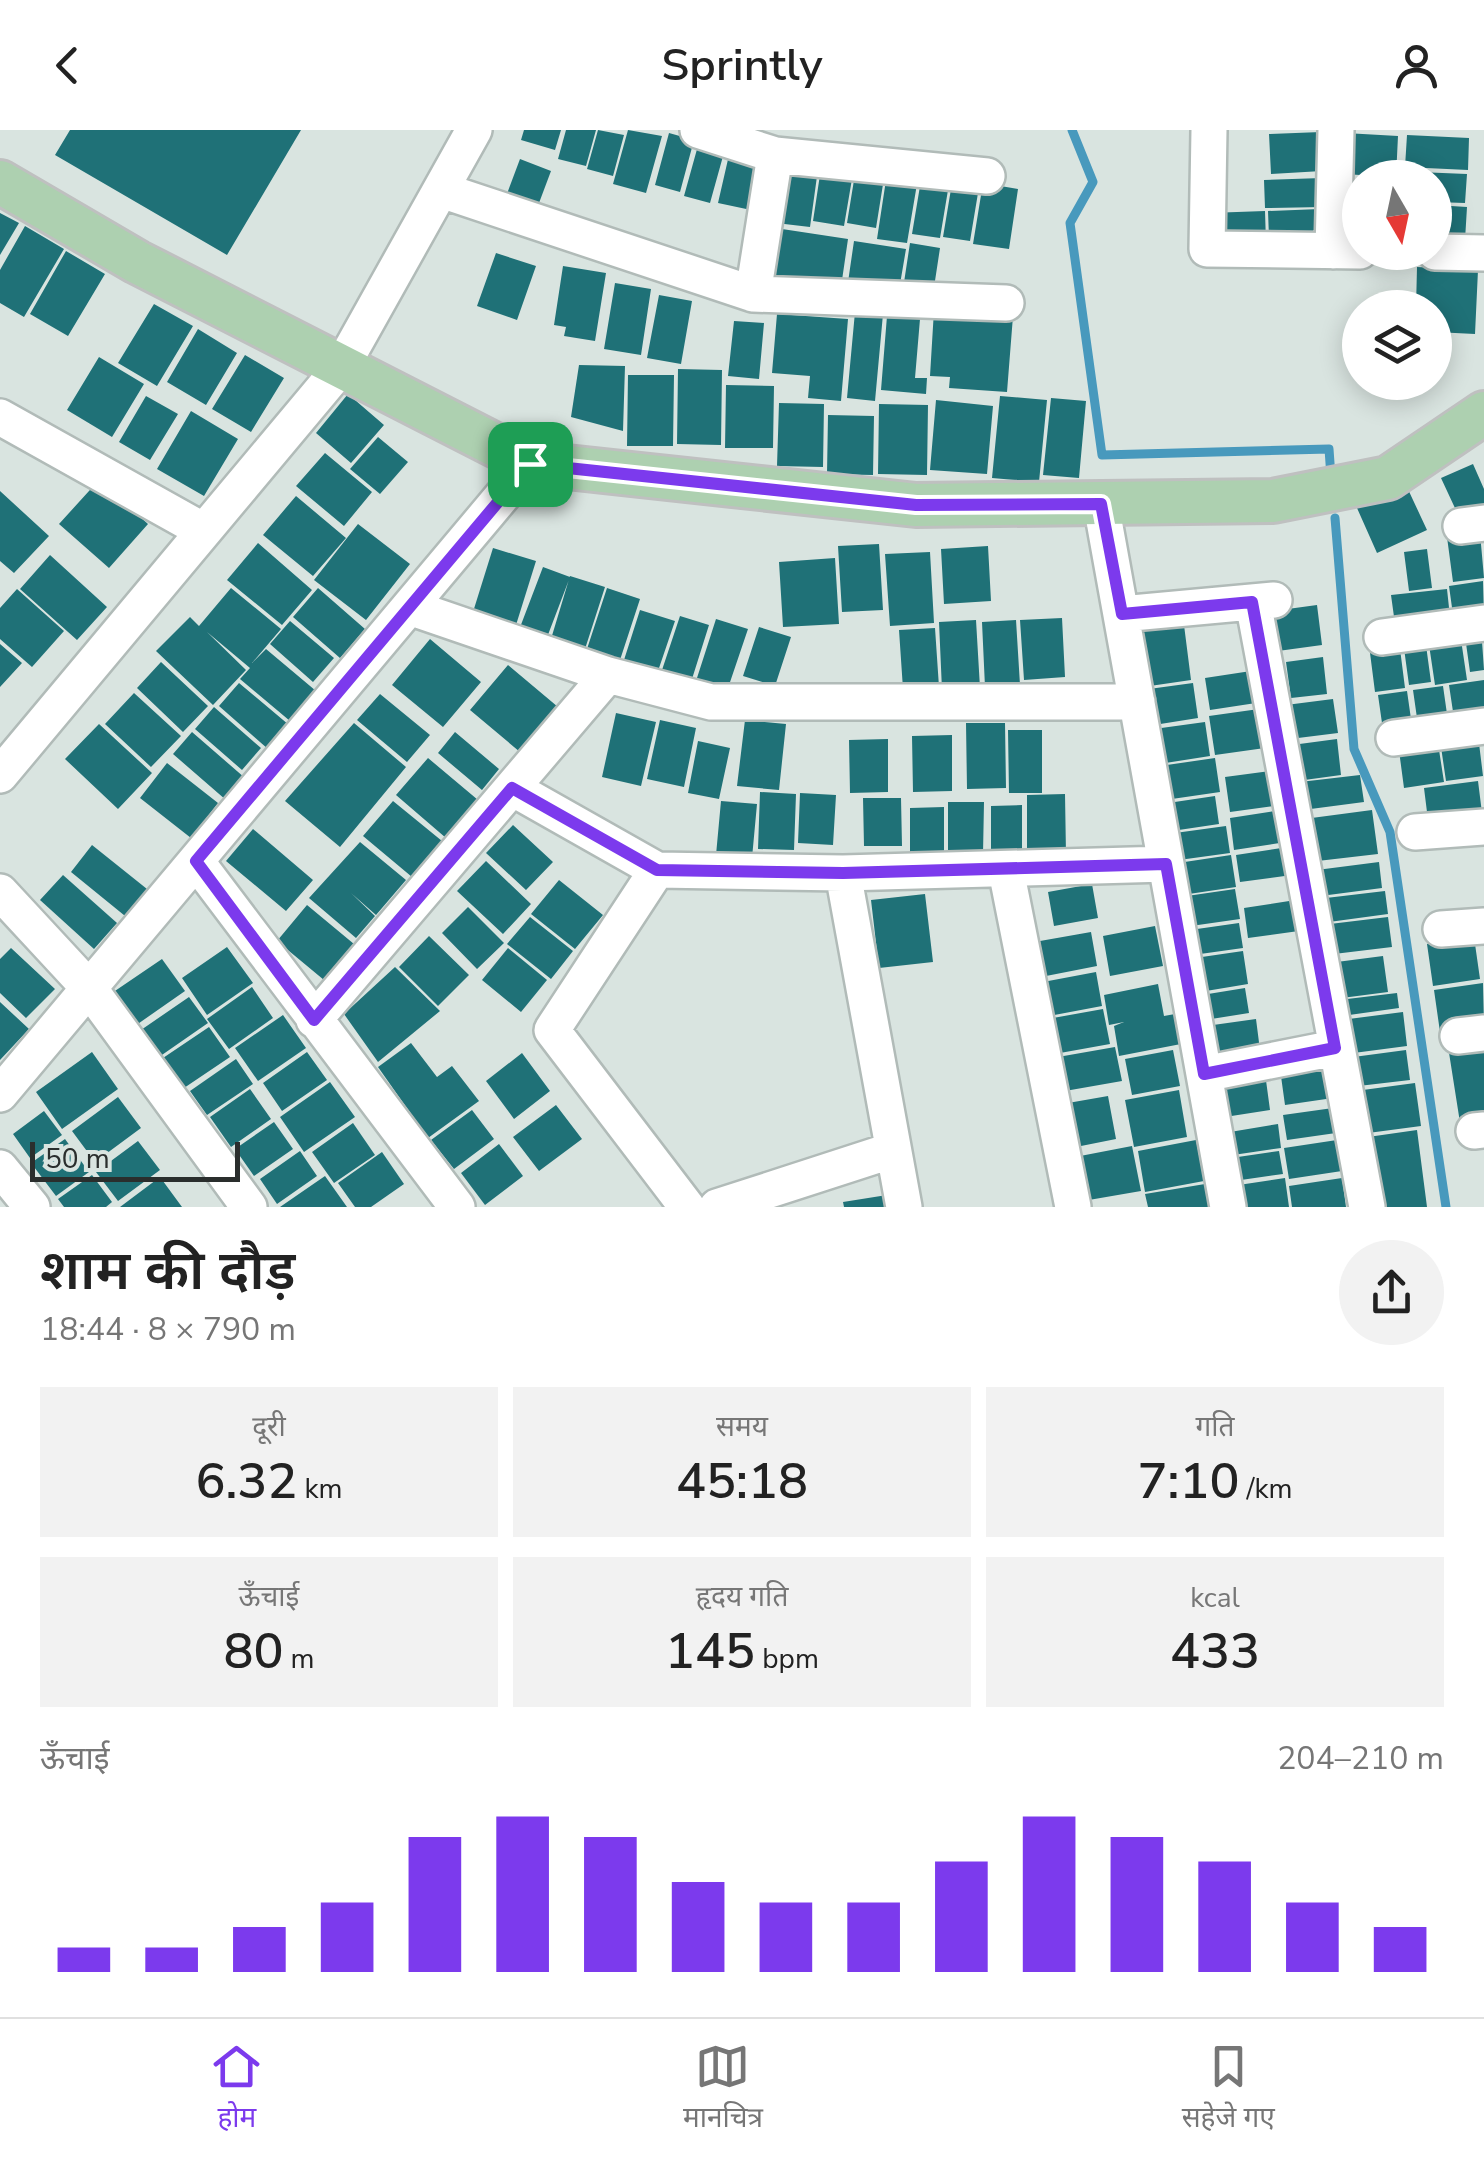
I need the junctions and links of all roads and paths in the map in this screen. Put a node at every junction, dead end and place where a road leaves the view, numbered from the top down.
1 (474, 130) edge
2 (698, 130) edge
3 (1209, 130) edge
4 (1336, 130) edge
5 (775, 155) junction
6 (986, 176) dead end
7 (0, 182) edge
8 (441, 190) junction
9 (1342, 196) edge
10 (1342, 251) edge
11 (1452, 252) edge
12 (1484, 253) edge
13 (753, 294) junction
14 (1006, 303) dead end
15 (342, 366) junction
16 (1484, 413) edge
17 (2, 421) edge
18 (530, 464) junction
19 (1101, 504) junction
20 (204, 531) junction
21 (409, 607) junction
22 (1122, 614) junction
23 (1484, 623) edge
24 (1382, 637) dead end
25 (608, 675) junction
26 (1137, 702) junction
27 (1484, 726) edge
28 (1394, 738) dead end
29 (0, 775) edge
30 (512, 788) junction
31 (1484, 827) edge
32 (1416, 832) dead end
33 (196, 861) junction
34 (1166, 864) junction
35 (657, 870) junction
36 (1006, 870) junction
37 (843, 873) junction
38 (0, 892) edge
39 (1484, 926) edge
40 (1441, 929) dead end
41 (89, 988) junction
42 (314, 1020) junction
43 (1335, 1048) junction
44 (1204, 1074) junction
45 (0, 1094) edge
46 (893, 1150) junction
47 (0, 1168) edge
48 (32, 1207) edge
49 (249, 1207) edge
50 (457, 1207) edge
51 (687, 1207) edge
52 (717, 1207) edge
53 (904, 1207) edge
54 (1073, 1207) edge
55 (1228, 1207) edge
56 (1366, 1207) edge

1 - 8 street
2 - 5 street
3 - 10 street
4 - 9 street
5 - 6 street
5 - 13 street
7 - 15 main road
8 - 13 street
8 - 15 street
11 - 12 street
13 - 14 street
15 - 18 main road
15 - 20 street
16 - 19 main road
17 - 20 street
18 - 19 main road
18 - 21 street
19 - 22 street
20 - 29 street
21 - 25 street
21 - 33 street
22 - 26 street
22 - 43 street
23 - 24 street
25 - 26 street
25 - 30 street
26 - 34 street
27 - 28 street
30 - 35 street
30 - 42 street
31 - 32 street
33 - 41 street
33 - 42 street
34 - 36 street
34 - 44 street
35 - 37 street
35 - 51 street
36 - 37 street
36 - 54 street
37 - 46 street
38 - 41 street
39 - 40 street
41 - 45 street
41 - 49 street
42 - 50 street
43 - 44 street
43 - 56 street
44 - 55 street
46 - 52 street
46 - 53 street
47 - 48 street

